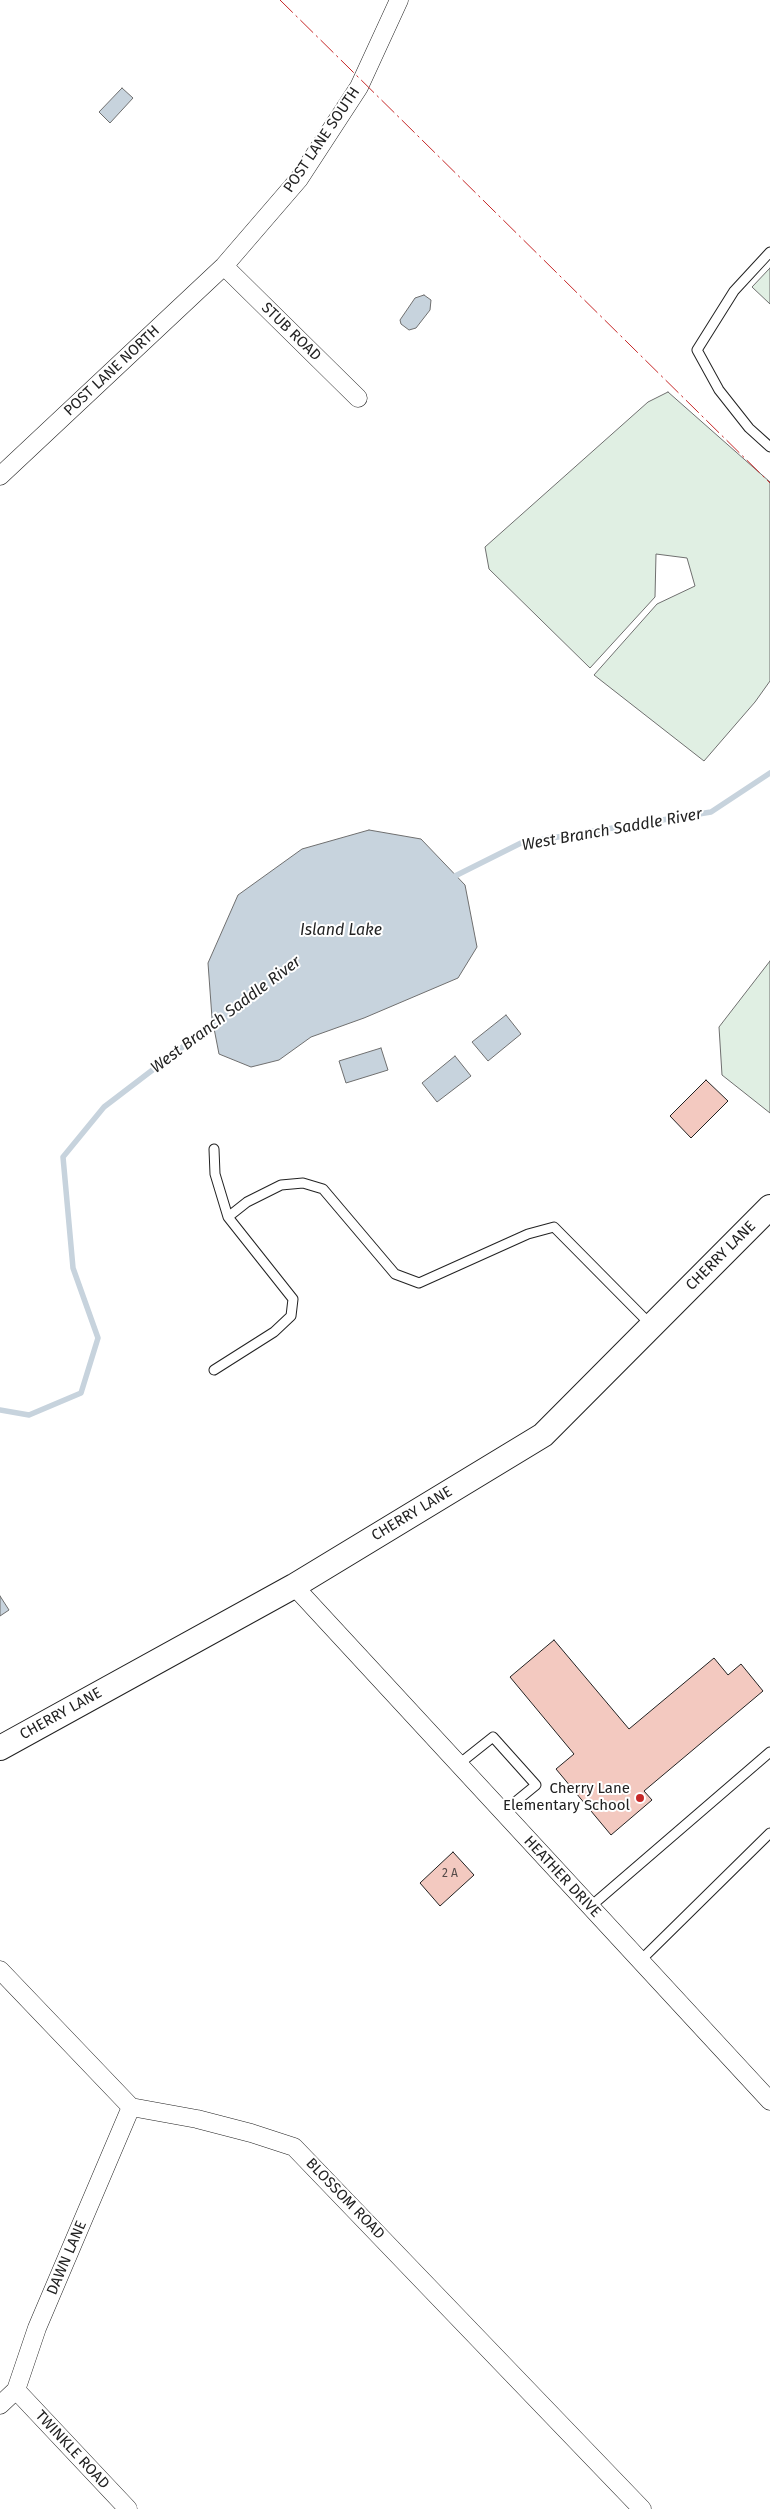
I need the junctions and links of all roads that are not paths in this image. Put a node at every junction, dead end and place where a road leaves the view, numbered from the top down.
1 (399, 0) edge
2 (770, 252) edge
3 (224, 266) junction
4 (358, 398) dead end
5 (770, 447) edge
6 (0, 476) edge
7 (214, 1149) dead end
8 (770, 1207) edge
9 (228, 1217) junction
10 (652, 1326) junction
11 (214, 1370) dead end
12 (294, 1586) junction
13 (0, 1748) edge
14 (770, 1752) edge
15 (459, 1764) junction
16 (503, 1812) junction
17 (770, 1833) edge
18 (590, 1906) junction
19 (640, 1961) junction
20 (0, 1970) edge
21 (770, 2101) edge
22 (132, 2107) junction
23 (16, 2390) junction
24 (0, 2405) edge
25 (128, 2509) edge
26 (642, 2509) edge

1 - 3 street, POST LANE SOUTH
2 - 5 lane
3 - 4 street, STUB ROAD
3 - 6 street, POST LANE NORTH
7 - 9 lane
8 - 10 street, CHERRY LANE
9 - 10 lane
9 - 11 lane
10 - 12 street, CHERRY LANE
12 - 13 street, CHERRY LANE
12 - 15 street, HEATHER DRIVE
14 - 18 lane
15 - 16 street, HEATHER DRIVE
15 - 16 lane
16 - 18 street, HEATHER DRIVE
17 - 19 lane
18 - 19 street, HEATHER DRIVE
19 - 21 street, HEATHER DRIVE
20 - 22 street
22 - 23 street, DAWN LANE
22 - 26 street, BLOSSOM ROAD
23 - 24 street, DAWN LANE
23 - 25 street, TWINKLE ROAD

